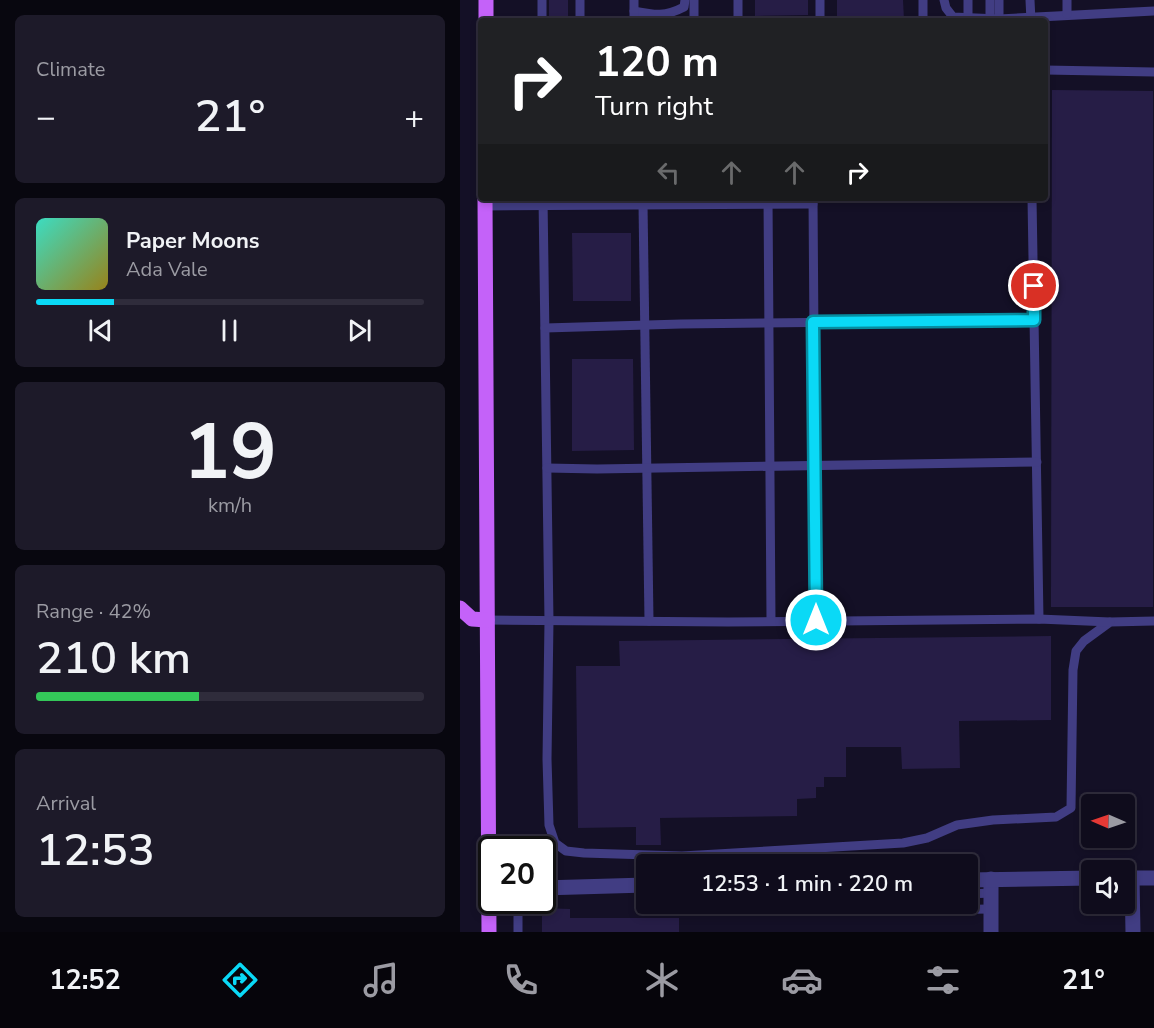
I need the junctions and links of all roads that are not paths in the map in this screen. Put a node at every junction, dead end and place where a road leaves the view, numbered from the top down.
1 (486, 0) edge
2 (542, 0) edge
3 (580, 0) edge
4 (634, 0) edge
5 (694, 0) edge
6 (738, 0) edge
7 (820, 0) edge
8 (923, 0) edge
9 (944, 0) edge
10 (968, 0) edge
11 (990, 0) edge
12 (999, 0) edge
13 (1030, 0) edge
14 (1067, 0) edge
15 (1126, 0) edge
16 (685, 4) edge
17 (1125, 11) junction
18 (1153, 11) edge
19 (1067, 14) junction
20 (634, 16) edge
21 (486, 18) edge
22 (542, 18) edge
23 (580, 18) edge
24 (676, 18) edge
25 (694, 18) edge
26 (738, 18) edge
27 (820, 18) edge
28 (923, 18) edge
29 (958, 18) edge
30 (963, 18) edge
31 (994, 18) edge
32 (994, 18) edge
33 (1031, 18) edge
34 (1038, 18) edge
35 (1048, 70) edge
36 (1153, 72) edge
37 (701, 201) edge
38 (768, 201) edge
39 (813, 201) edge
40 (1032, 201) edge
41 (485, 202) edge
42 (544, 202) edge
43 (584, 202) edge
44 (643, 204) junction
45 (1034, 320) junction
46 (813, 322) junction
47 (768, 323) junction
48 (645, 326) junction
49 (545, 328) junction
50 (1037, 462) junction
51 (771, 466) junction
52 (815, 466) junction
53 (547, 468) junction
54 (647, 468) junction
55 (460, 608) edge
56 (1039, 619) junction
57 (771, 620) junction
58 (816, 620) junction
59 (487, 621) junction
60 (549, 621) junction
61 (649, 621) junction
62 (1153, 621) edge
63 (1110, 622) junction
64 (489, 836) edge
65 (1135, 878) edge
66 (1153, 878) edge
67 (1081, 879) edge
68 (978, 883) edge
69 (636, 885) edge
70 (991, 886) junction
71 (556, 888) edge
72 (978, 890) edge
73 (978, 909) edge
74 (991, 909) junction
75 (489, 914) edge
76 (518, 914) edge
77 (1131, 914) edge
78 (489, 932) edge
79 (518, 932) edge
80 (991, 932) edge
81 (1133, 932) edge

1 - 21 main road
2 - 22 lane
3 - 23 lane
4 - 20 lane
5 - 25 lane
6 - 26 lane
7 - 27 lane
8 - 28 lane
9 - 29 lane
10 - 30 lane
11 - 31 lane
12 - 32 lane
13 - 33 lane
14 - 19 lane
15 - 17 lane
16 - 20 lane
16 - 24 lane
17 - 18 lane
17 - 19 lane
19 - 34 lane
35 - 36 lane
37 - 38 lane
37 - 44 lane
38 - 39 lane
38 - 47 lane
39 - 46 lane
40 - 45 lane
41 - 42 lane
41 - 59 main road
42 - 43 lane
42 - 49 lane
43 - 44 lane
44 - 48 lane
45 - 46 lane
45 - 50 lane
46 - 47 lane
46 - 52 lane
47 - 48 lane
47 - 51 lane
48 - 49 lane
48 - 54 lane
49 - 53 lane
50 - 52 lane
50 - 56 lane
51 - 52 lane
51 - 54 lane
51 - 57 lane
52 - 58 lane
53 - 54 lane
53 - 60 lane
54 - 61 lane
55 - 59 main road
56 - 58 lane
56 - 63 lane
57 - 58 lane
57 - 61 lane
59 - 60 lane
59 - 64 main road
60 - 61 lane
60 - 63 lane
62 - 63 lane
65 - 66 street
67 - 70 street
68 - 70 street
69 - 71 street
70 - 72 lane
70 - 74 street
73 - 74 lane
74 - 80 street
75 - 78 main road
76 - 79 lane
77 - 81 street

